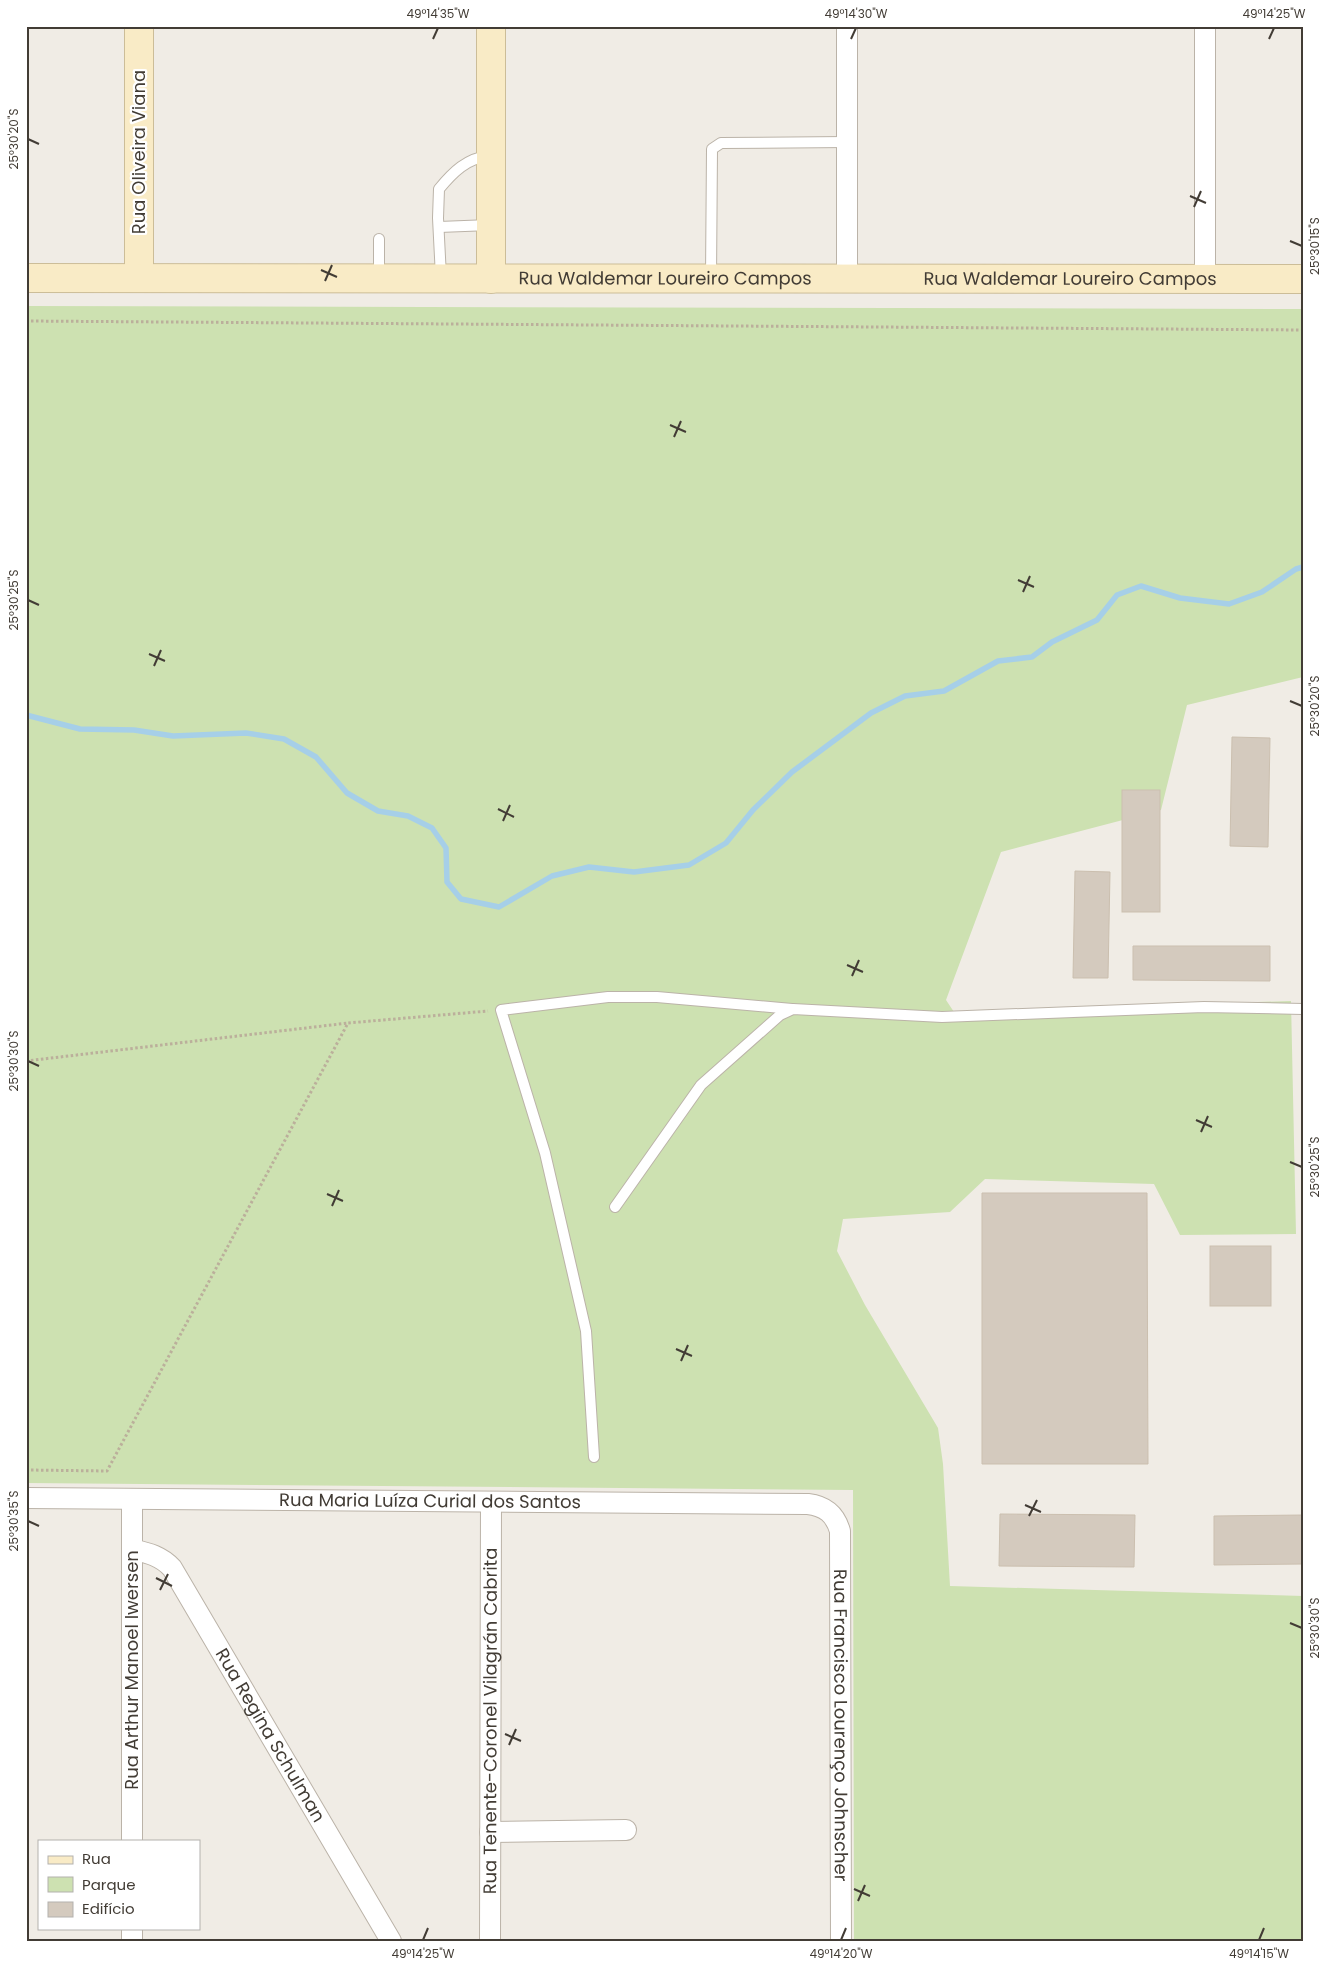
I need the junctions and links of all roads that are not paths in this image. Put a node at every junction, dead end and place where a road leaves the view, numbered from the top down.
1 (138, 26) edge
2 (491, 26) edge
3 (847, 26) edge
4 (1205, 26) edge
5 (847, 142) junction
6 (491, 156) junction
7 (435, 221) junction
8 (491, 225) junction
9 (379, 239) dead end
10 (26, 278) edge
11 (139, 278) junction
12 (379, 278) junction
13 (440, 278) junction
14 (491, 278) junction
15 (711, 279) junction
16 (846, 279) junction
17 (1205, 279) junction
18 (1303, 279) edge
19 (793, 1009) junction
20 (1303, 1009) edge
21 (615, 1207) dead end
22 (594, 1457) dead end
23 (26, 1498) edge
24 (132, 1499) junction
25 (491, 1502) junction
26 (831, 1513) joint
27 (132, 1548) junction
28 (626, 1830) dead end
29 (490, 1832) junction
30 (132, 1840) edge
31 (391, 1941) edge
32 (490, 1941) edge
33 (841, 1941) edge

1 - 11 main road, Rua Oliveira Viana
2 - 6 main road
3 - 5 street
4 - 17 street
5 - 15 lane
5 - 16 street
6 - 7 lane
6 - 8 main road
7 - 8 lane
7 - 13 lane
8 - 14 main road
9 - 12 lane
10 - 11 main road, Rua Waldemar Loureiro Campos
11 - 12 main road, Rua Waldemar Loureiro Campos
12 - 13 main road, Rua Waldemar Loureiro Campos
13 - 14 main road, Rua Waldemar Loureiro Campos
14 - 15 main road, Rua Waldemar Loureiro Campos
15 - 16 main road, Rua Waldemar Loureiro Campos
16 - 17 main road, Rua Waldemar Loureiro Campos
17 - 18 main road, Rua Waldemar Loureiro Campos
19 - 20 lane
19 - 21 lane
19 - 22 lane
23 - 24 street, Rua Maria Luíza Curial dos Santos
24 - 25 street, Rua Maria Luíza Curial dos Santos
24 - 27 street, Rua Arthur Manoel Iwersen
25 - 26 street, Rua Maria Luíza Curial dos Santos
25 - 29 street, Rua Tenente-Coronel Vilagrán Cabrita
26 - 33 street, Rua Francisco Lourenço Johnscher
27 - 30 street, Rua Arthur Manoel Iwersen
27 - 31 street, Rua Regina Schulman
28 - 29 street
29 - 32 street, Rua Tenente-Coronel Vilagrán Cabrita

